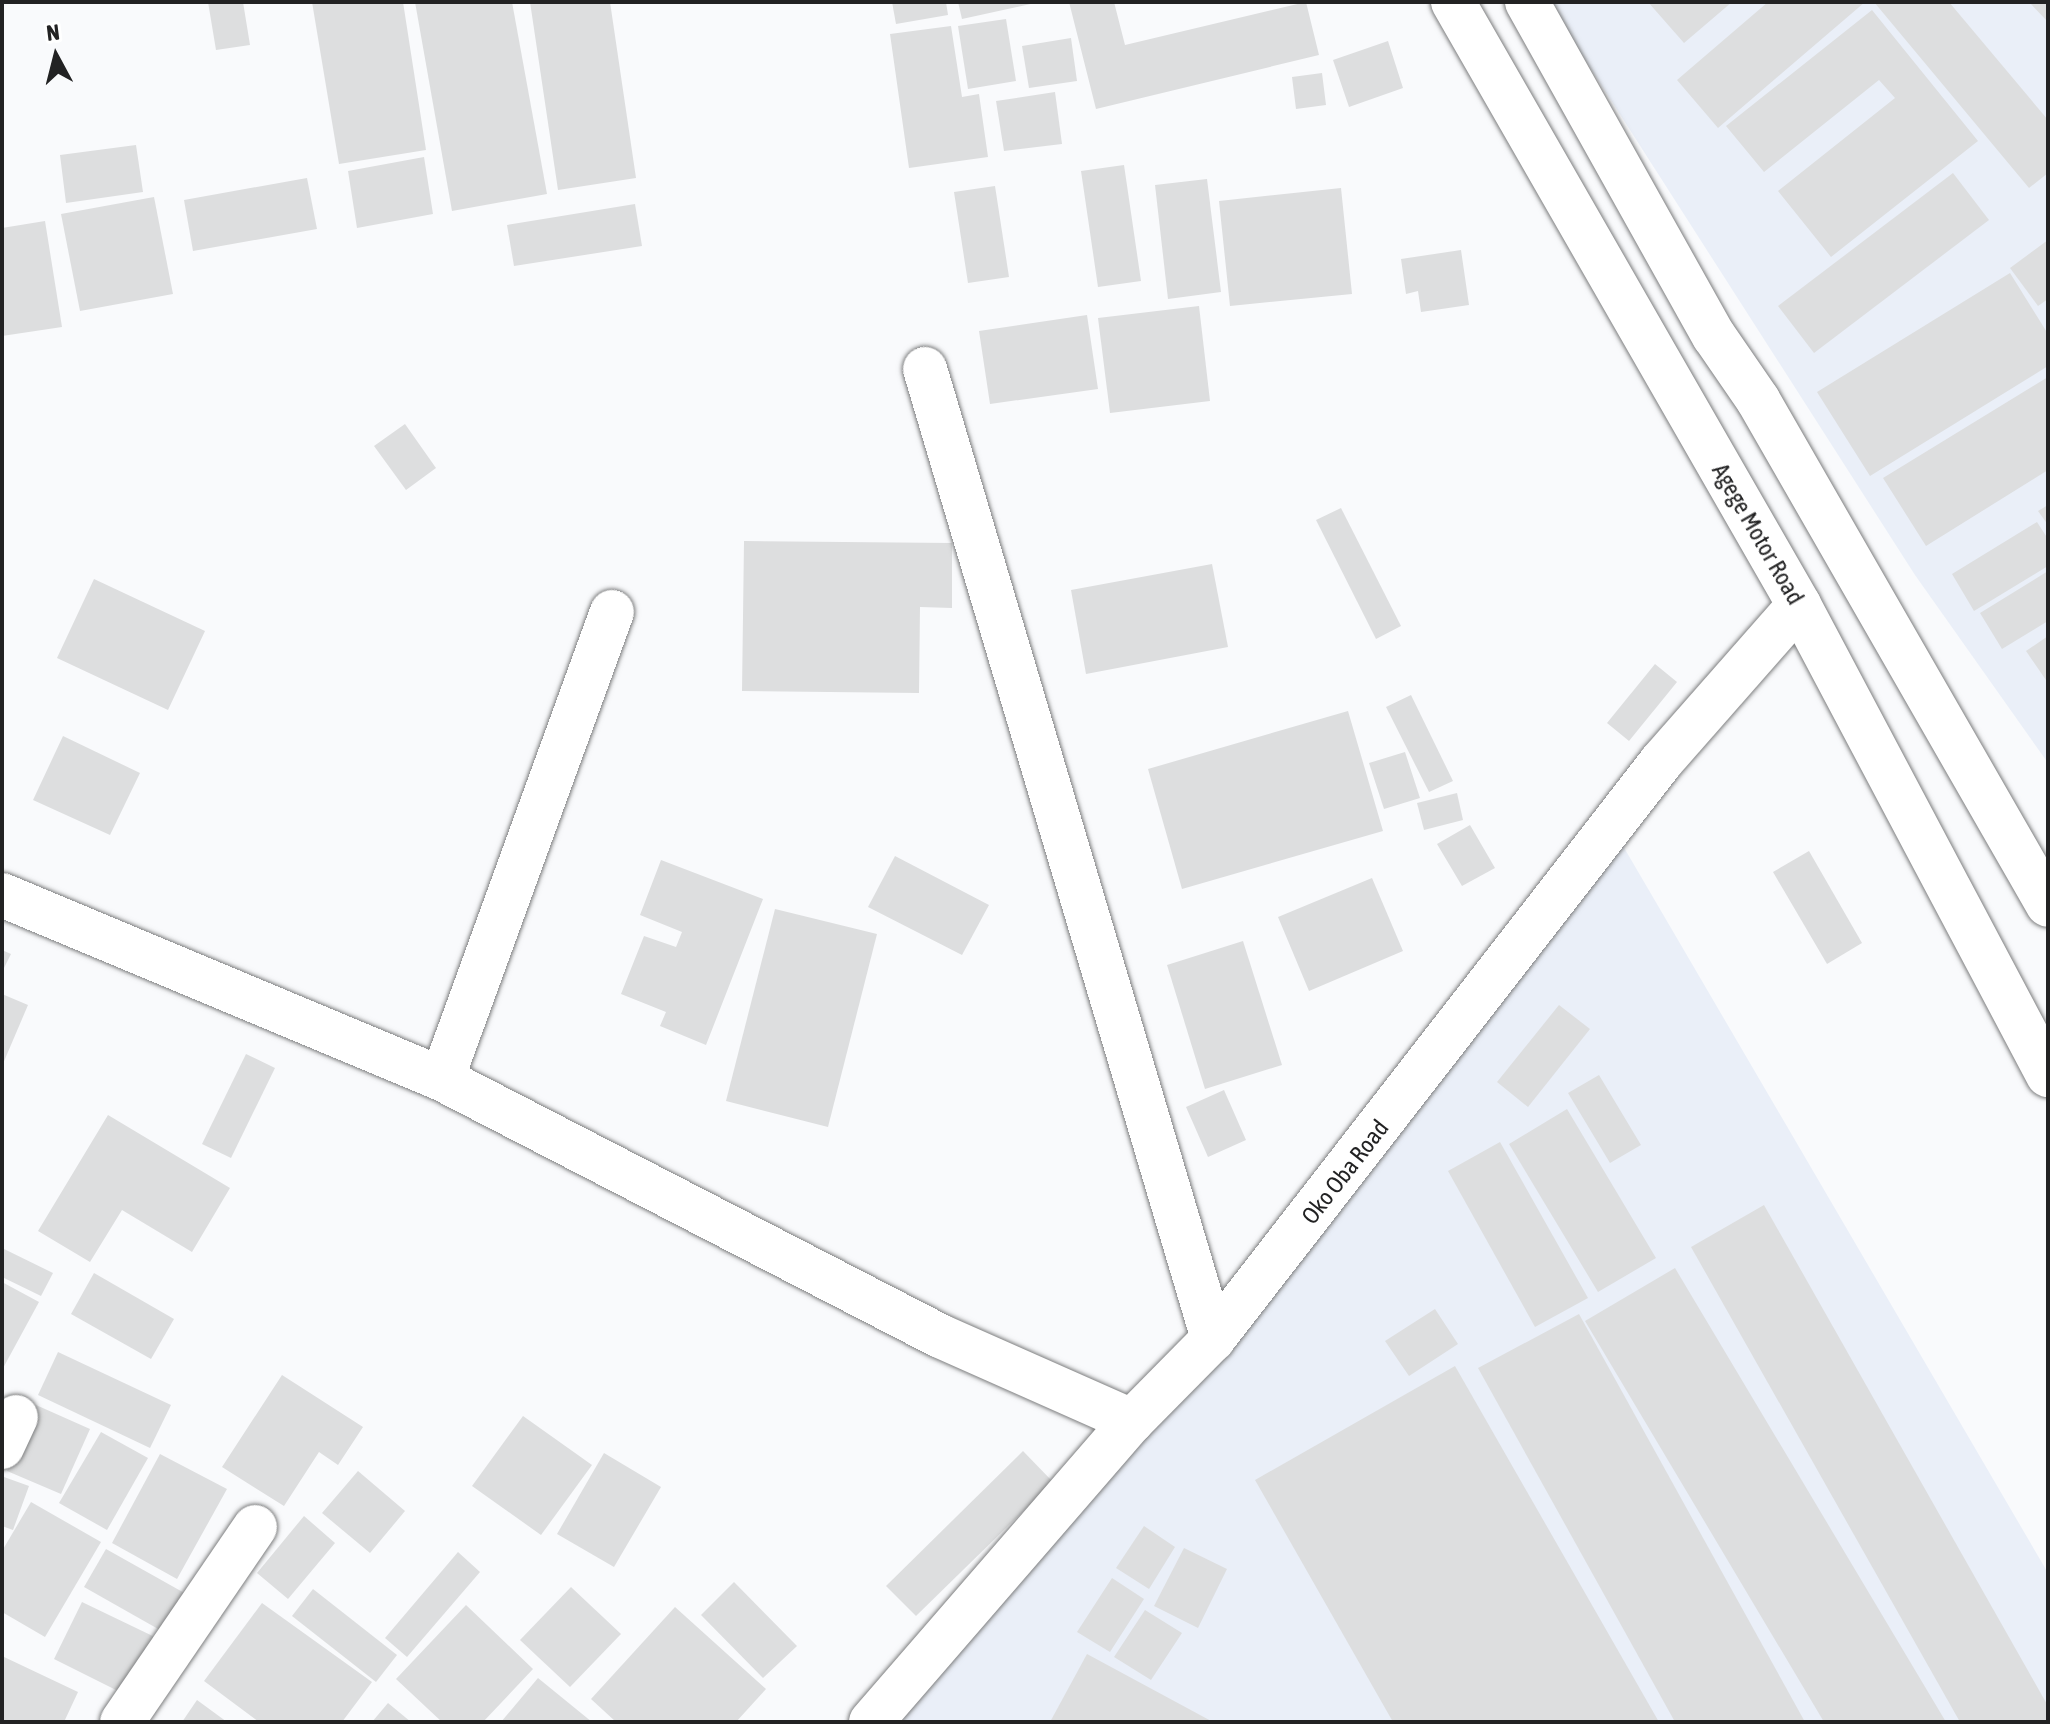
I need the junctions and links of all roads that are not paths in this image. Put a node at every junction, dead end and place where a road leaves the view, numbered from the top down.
1 (1453, 2) edge
2 (1527, 2) edge
3 (925, 369) dead end
4 (1799, 605) junction
5 (612, 612) dead end
6 (2, 895) edge
7 (2048, 905) edge
8 (2048, 1075) edge
9 (442, 1079) junction
10 (1213, 1339) junction
11 (1132, 1421) junction
12 (255, 1527) dead end
13 (122, 1722) edge
14 (871, 1722) edge

1 - 4 street, Agege Motor Road
2 - 7 street
3 - 10 street
4 - 8 street, Agege Motor Road
4 - 10 street, Oko Oba Road
5 - 9 street
6 - 9 street
9 - 11 street
10 - 11 street, Oko Oba Road
11 - 14 street, Oko Oba Road
12 - 13 street

